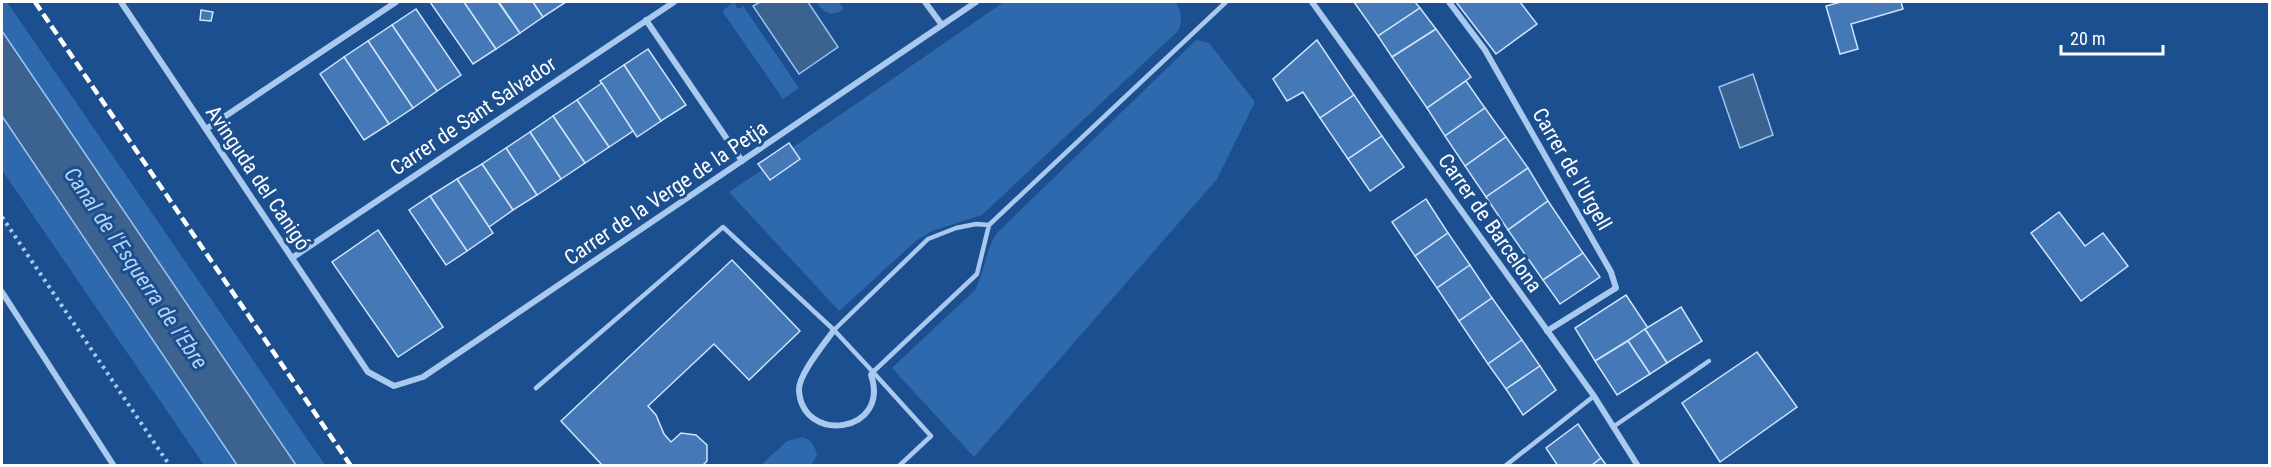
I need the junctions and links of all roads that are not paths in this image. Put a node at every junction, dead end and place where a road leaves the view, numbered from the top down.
1 (121, 2) edge
2 (396, 2) edge
3 (674, 2) edge
4 (925, 2) edge
5 (976, 2) edge
6 (1226, 2) edge
7 (1312, 2) edge
8 (1449, 2) edge
9 (646, 20) junction
10 (942, 25) junction
11 (206, 129) junction
12 (742, 161) junction
13 (989, 225) junction
14 (292, 258) junction
15 (2, 292) edge
16 (834, 330) junction
17 (1547, 331) junction
18 (1709, 361) dead end
19 (368, 372) joint
20 (873, 372) junction
21 (536, 388) dead end
22 (1594, 396) junction
23 (1613, 427) junction
24 (114, 465) edge
25 (899, 465) edge
26 (1505, 465) edge
27 (1638, 465) edge

1 - 11 street, Avinguda del Canigó
2 - 11 street
3 - 9 street, Carrer de Sant Salvador
4 - 10 street
5 - 10 street, Carrer de la Verge de la Petja
6 - 13 lane
7 - 17 street, Carrer de Barcelona
8 - 17 street, Carrer de l'Urgell
9 - 12 street
9 - 14 street, Carrer de Sant Salvador
10 - 12 street, Carrer de la Verge de la Petja
11 - 14 street, Avinguda del Canigó
12 - 19 street, Carrer de la Verge de la Petja
13 - 16 lane
13 - 20 lane
14 - 19 street, Avinguda del Canigó
15 - 24 street
16 - 20 lane
16 - 20 street
16 - 21 lane
17 - 22 street, Carrer de Barcelona
18 - 23 lane
20 - 25 lane
22 - 23 street, Carrer de Barcelona
22 - 26 lane
23 - 27 street, Carrer de Barcelona

